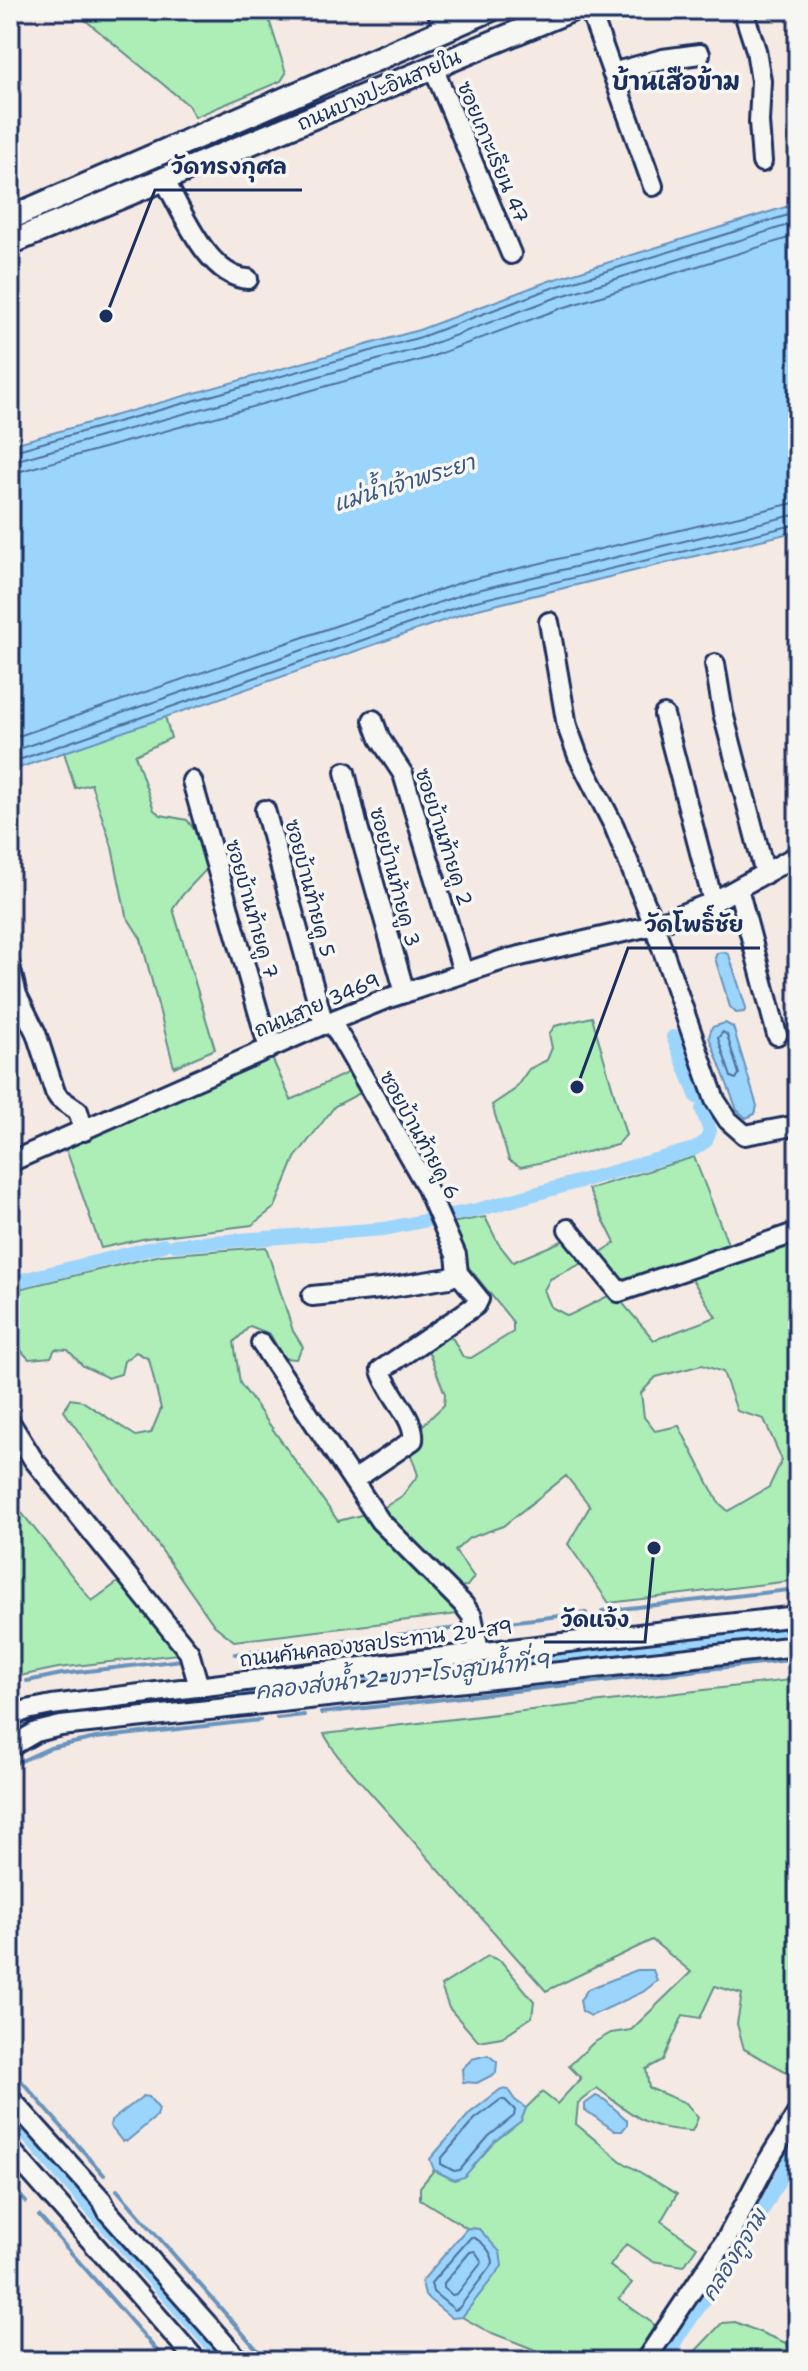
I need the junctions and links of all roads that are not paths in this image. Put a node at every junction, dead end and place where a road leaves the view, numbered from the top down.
1 (490, 10) edge
2 (571, 10) edge
3 (590, 10) edge
4 (743, 10) edge
5 (440, 20) edge
6 (700, 54) dead end
7 (360, 66) junction
8 (433, 67) junction
9 (612, 73) junction
10 (370, 94) junction
11 (762, 162) dead end
12 (164, 179) junction
13 (653, 186) dead end
14 (10, 218) edge
15 (10, 243) edge
16 (511, 254) dead end
17 (248, 279) dead end
18 (549, 622) dead end
19 (715, 664) dead end
20 (664, 715) dead end
21 (373, 720) dead end
22 (345, 772) dead end
23 (192, 781) dead end
24 (265, 810) dead end
25 (798, 855) edge
26 (765, 874) junction
27 (738, 888) junction
28 (713, 902) junction
29 (654, 925) junction
30 (10, 966) edge
31 (463, 972) junction
32 (405, 993) junction
33 (327, 1023) junction
34 (777, 1035) dead end
35 (269, 1049) junction
36 (798, 1125) edge
37 (84, 1131) junction
38 (10, 1162) edge
39 (568, 1229) dead end
40 (798, 1232) edge
41 (458, 1273) junction
42 (312, 1296) dead end
43 (261, 1343) dead end
44 (10, 1422) edge
45 (354, 1480) junction
46 (798, 1616) edge
47 (798, 1646) edge
48 (479, 1651) junction
49 (199, 1687) junction
50 (308, 1689) junction
51 (10, 1717) edge
52 (10, 1747) edge
53 (10, 2098) edge
54 (798, 2112) edge
55 (10, 2149) edge
56 (100, 2202) junction
57 (78, 2220) junction
58 (197, 2361) edge
59 (240, 2361) edge
60 (645, 2361) edge

1 - 5 main road, ถนนบางปะอินสายใน
2 - 8 main road, ถนนบางปะอินสายใน
3 - 9 street
4 - 11 street
5 - 7 main road, ถนนบางปะอินสายใน
6 - 9 street
7 - 10 main road
7 - 14 main road, ถนนบางปะอินสายใน
8 - 10 main road, ถนนบางปะอินสายใน
8 - 16 street, ซอยเกาะเรียน 47
9 - 13 street
10 - 12 main road, ถนนบางปะอินสายใน
12 - 15 main road, ถนนบางปะอินสายใน
12 - 17 street
18 - 29 street
19 - 26 street
20 - 28 street
21 - 31 street, ซอยบ้านท้ายคู 2
22 - 32 street, ซอยบ้านท้ายคู 3
23 - 35 street, ซอยบ้านท้ายคู 7
24 - 33 street, ซอยบ้านท้ายคู 5
25 - 26 street, ถนนสาย 3469
26 - 27 street, ถนนสาย 3469
27 - 28 street, ถนนสาย 3469
27 - 34 street
28 - 29 street, ถนนสาย 3469
29 - 31 street, ถนนสาย 3469
29 - 36 street
30 - 37 street
31 - 32 street, ถนนสาย 3469
32 - 33 street, ถนนสาย 3469
33 - 35 street, ถนนสาย 3469
33 - 41 street, ซอยบ้านท้ายคู 6
35 - 37 street, ถนนสาย 3469
37 - 38 street, ถนนสาย 3469
39 - 40 street
41 - 42 street
41 - 45 street, ซอยบ้านท้ายคู 6
43 - 45 street
44 - 49 street
45 - 48 street
46 - 48 street, ถนนคันคลองชลประทาน 2ข-ส9
47 - 50 street
48 - 50 street, ถนนคันคลองชลประทาน 2ข-ส9
49 - 50 street, ถนนคันคลองชลประทาน 2ข-ส9
49 - 51 street, ถนนคันคลองชลประทาน 2ข-ส9
50 - 52 street
53 - 56 street
54 - 60 street
55 - 57 street
56 - 57 street
56 - 59 street
57 - 58 street

